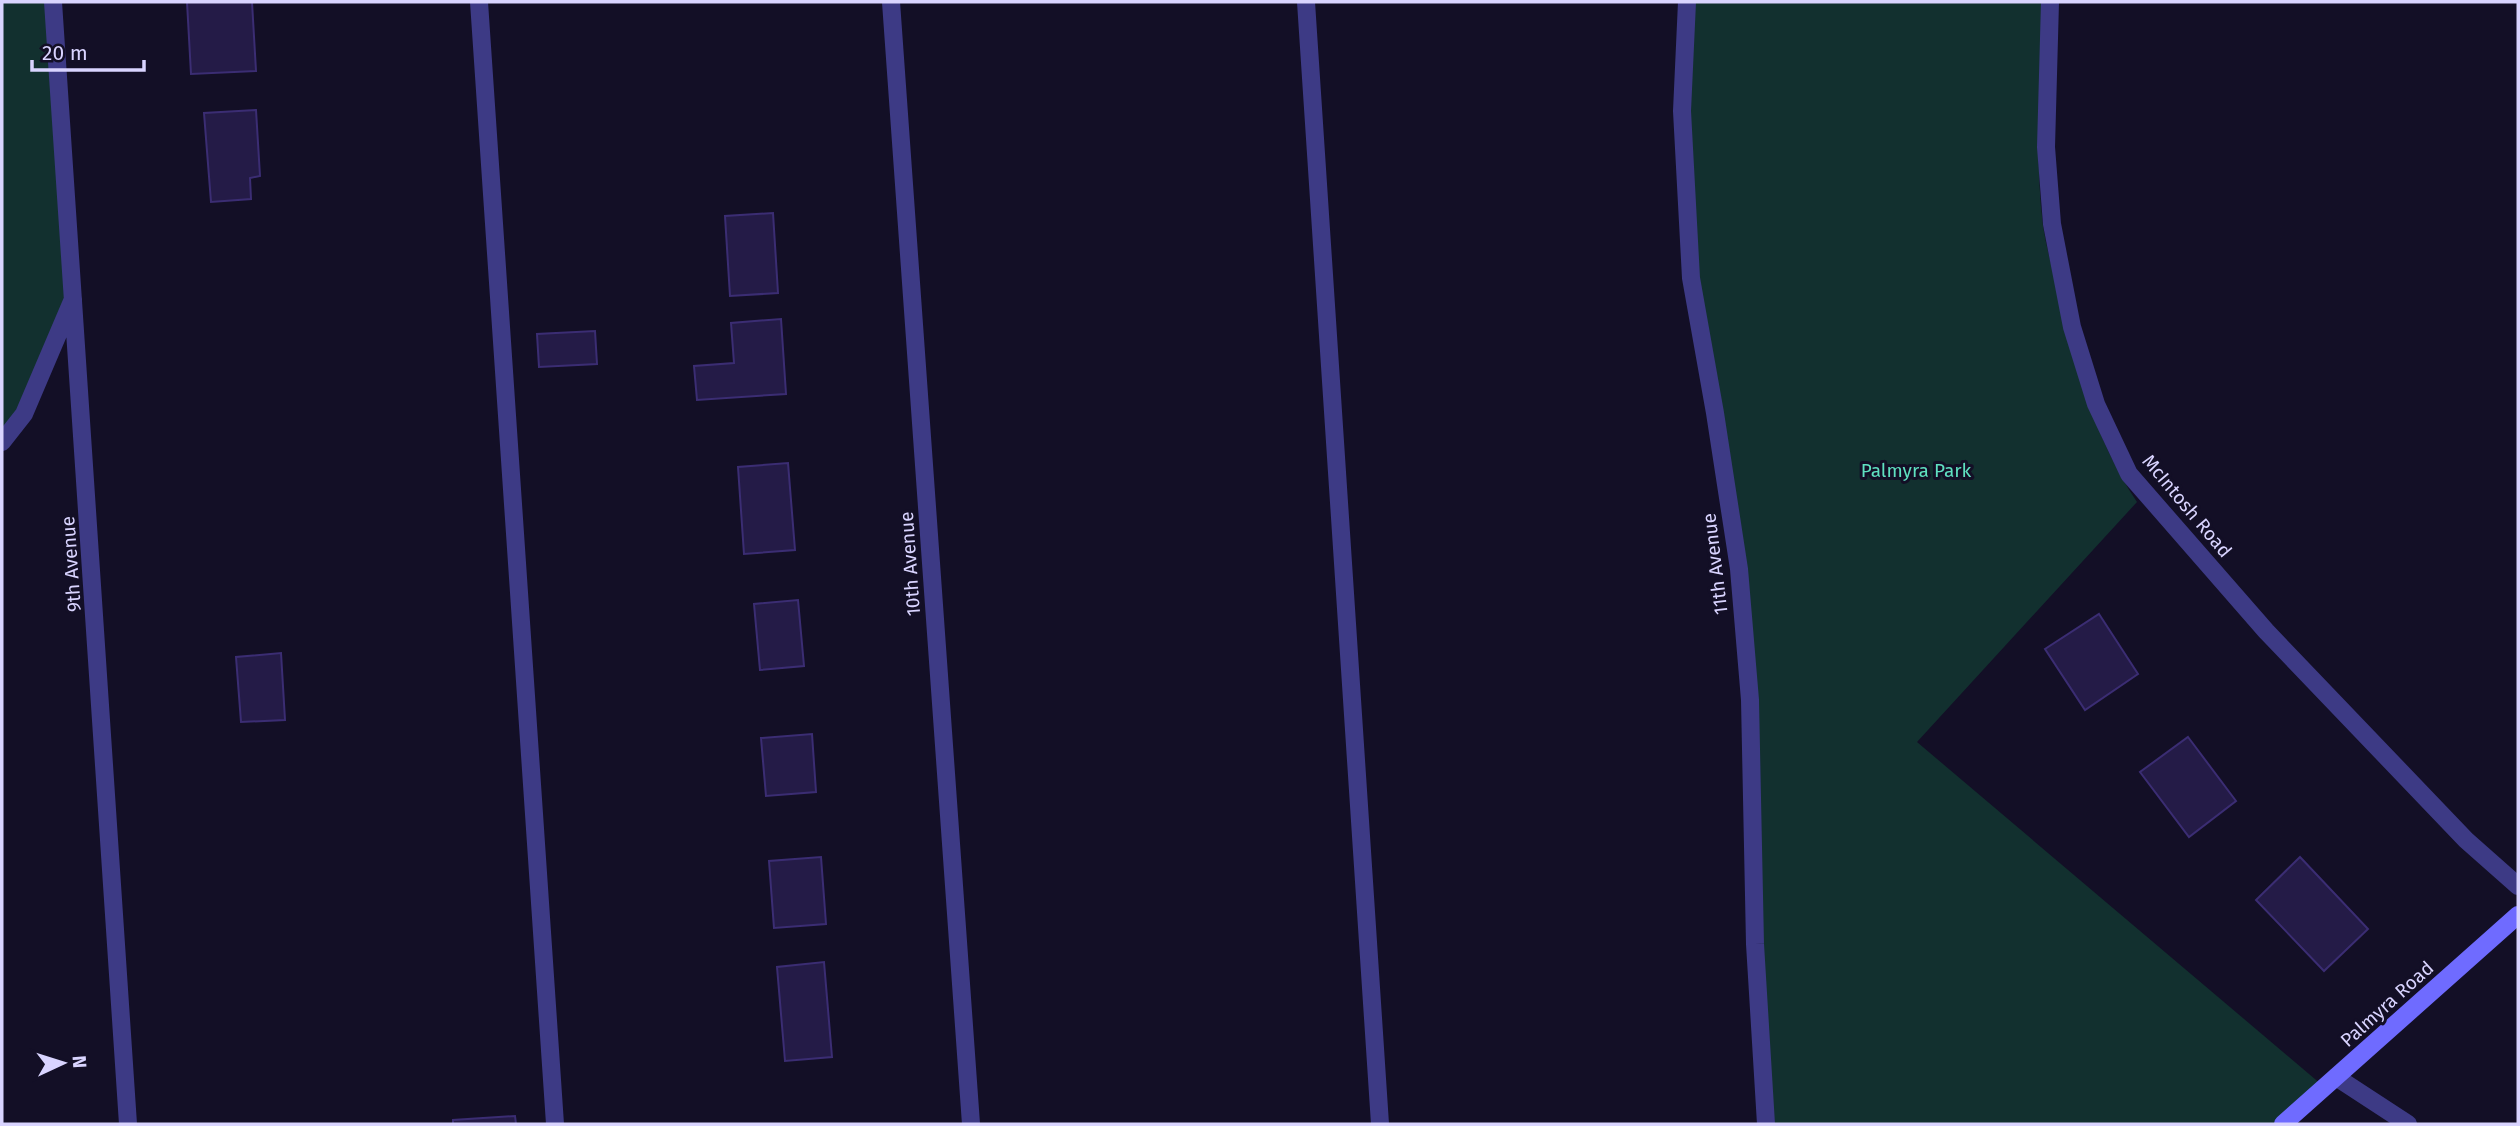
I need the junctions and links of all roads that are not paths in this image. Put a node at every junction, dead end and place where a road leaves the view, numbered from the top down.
1 (53, 2) edge
2 (479, 2) edge
3 (891, 2) edge
4 (1306, 2) edge
5 (1687, 2) edge
6 (2050, 2) edge
7 (74, 295) junction
8 (2, 442) edge
9 (2518, 886) edge
10 (2518, 915) edge
11 (2336, 1077) junction
12 (128, 1124) edge
13 (555, 1124) edge
14 (971, 1124) edge
15 (1380, 1124) edge
16 (1766, 1124) edge
17 (2283, 1124) edge
18 (2407, 1124) edge

1 - 7 street, 9th Avenue
2 - 13 street
3 - 14 street, 10th Avenue
4 - 15 street
5 - 16 street, 11th Avenue
6 - 9 street, McIntosh Road
7 - 8 street
7 - 12 street, 9th Avenue
10 - 11 main road, Palmyra Road
11 - 17 main road, Palmyra Road
11 - 18 street

